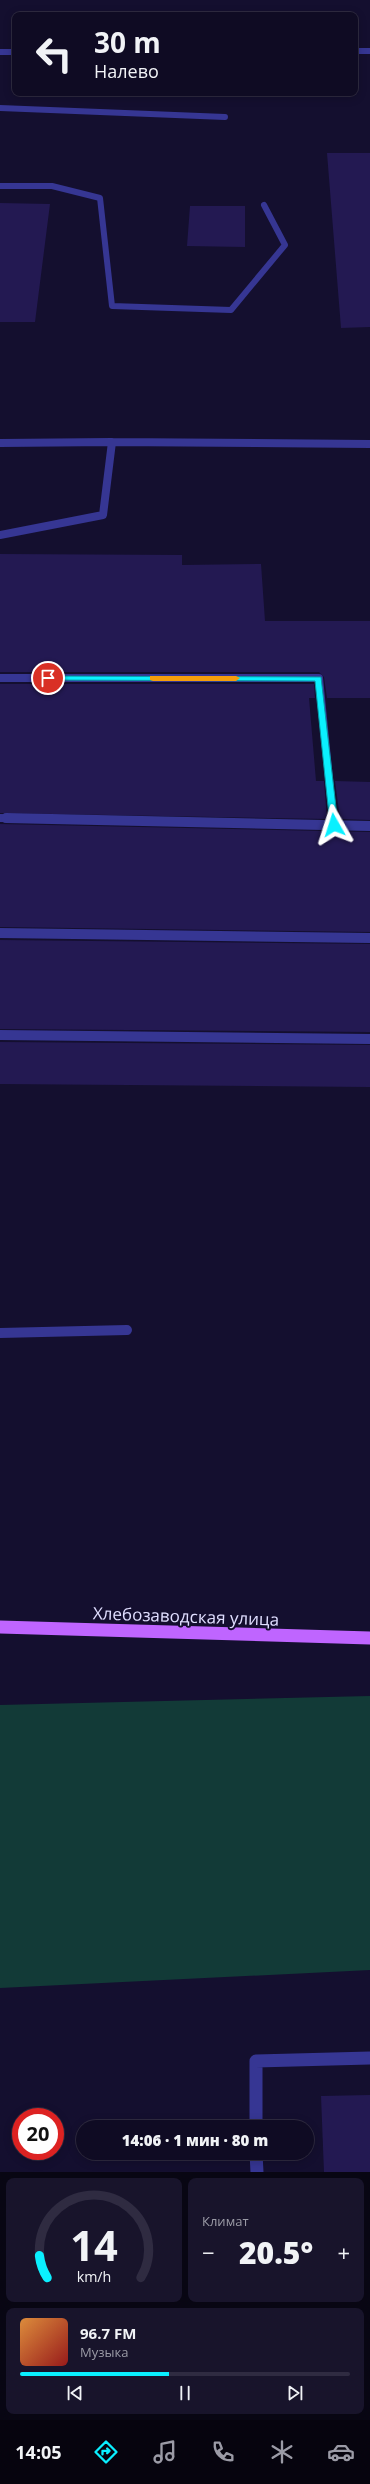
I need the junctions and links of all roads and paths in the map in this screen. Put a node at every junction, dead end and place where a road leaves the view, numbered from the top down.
1 (358, 51) edge
2 (370, 51) edge
3 (0, 52) edge
4 (12, 52) edge
5 (0, 108) edge
6 (225, 117) dead end
7 (0, 186) edge
8 (264, 205) dead end
9 (112, 442) junction
10 (0, 443) edge
11 (370, 444) edge
12 (0, 535) edge
13 (0, 678) edge
14 (0, 818) edge
15 (334, 825) junction
16 (370, 826) edge
17 (0, 933) edge
18 (370, 938) edge
19 (0, 1035) edge
20 (370, 1039) edge
21 (127, 1330) dead end
22 (0, 1333) edge
23 (0, 1627) edge
24 (370, 1638) edge
25 (370, 2058) edge
26 (256, 2120) edge
27 (256, 2160) edge
28 (257, 2172) edge

1 - 2 lane
3 - 4 lane
5 - 6 lane
7 - 8 lane
9 - 10 lane
9 - 11 lane
9 - 12 lane
13 - 15 lane
14 - 15 lane
15 - 16 lane
17 - 18 lane
19 - 20 lane
21 - 22 lane
23 - 24 main road, Хлебозаводская улица
25 - 26 lane
27 - 28 lane

